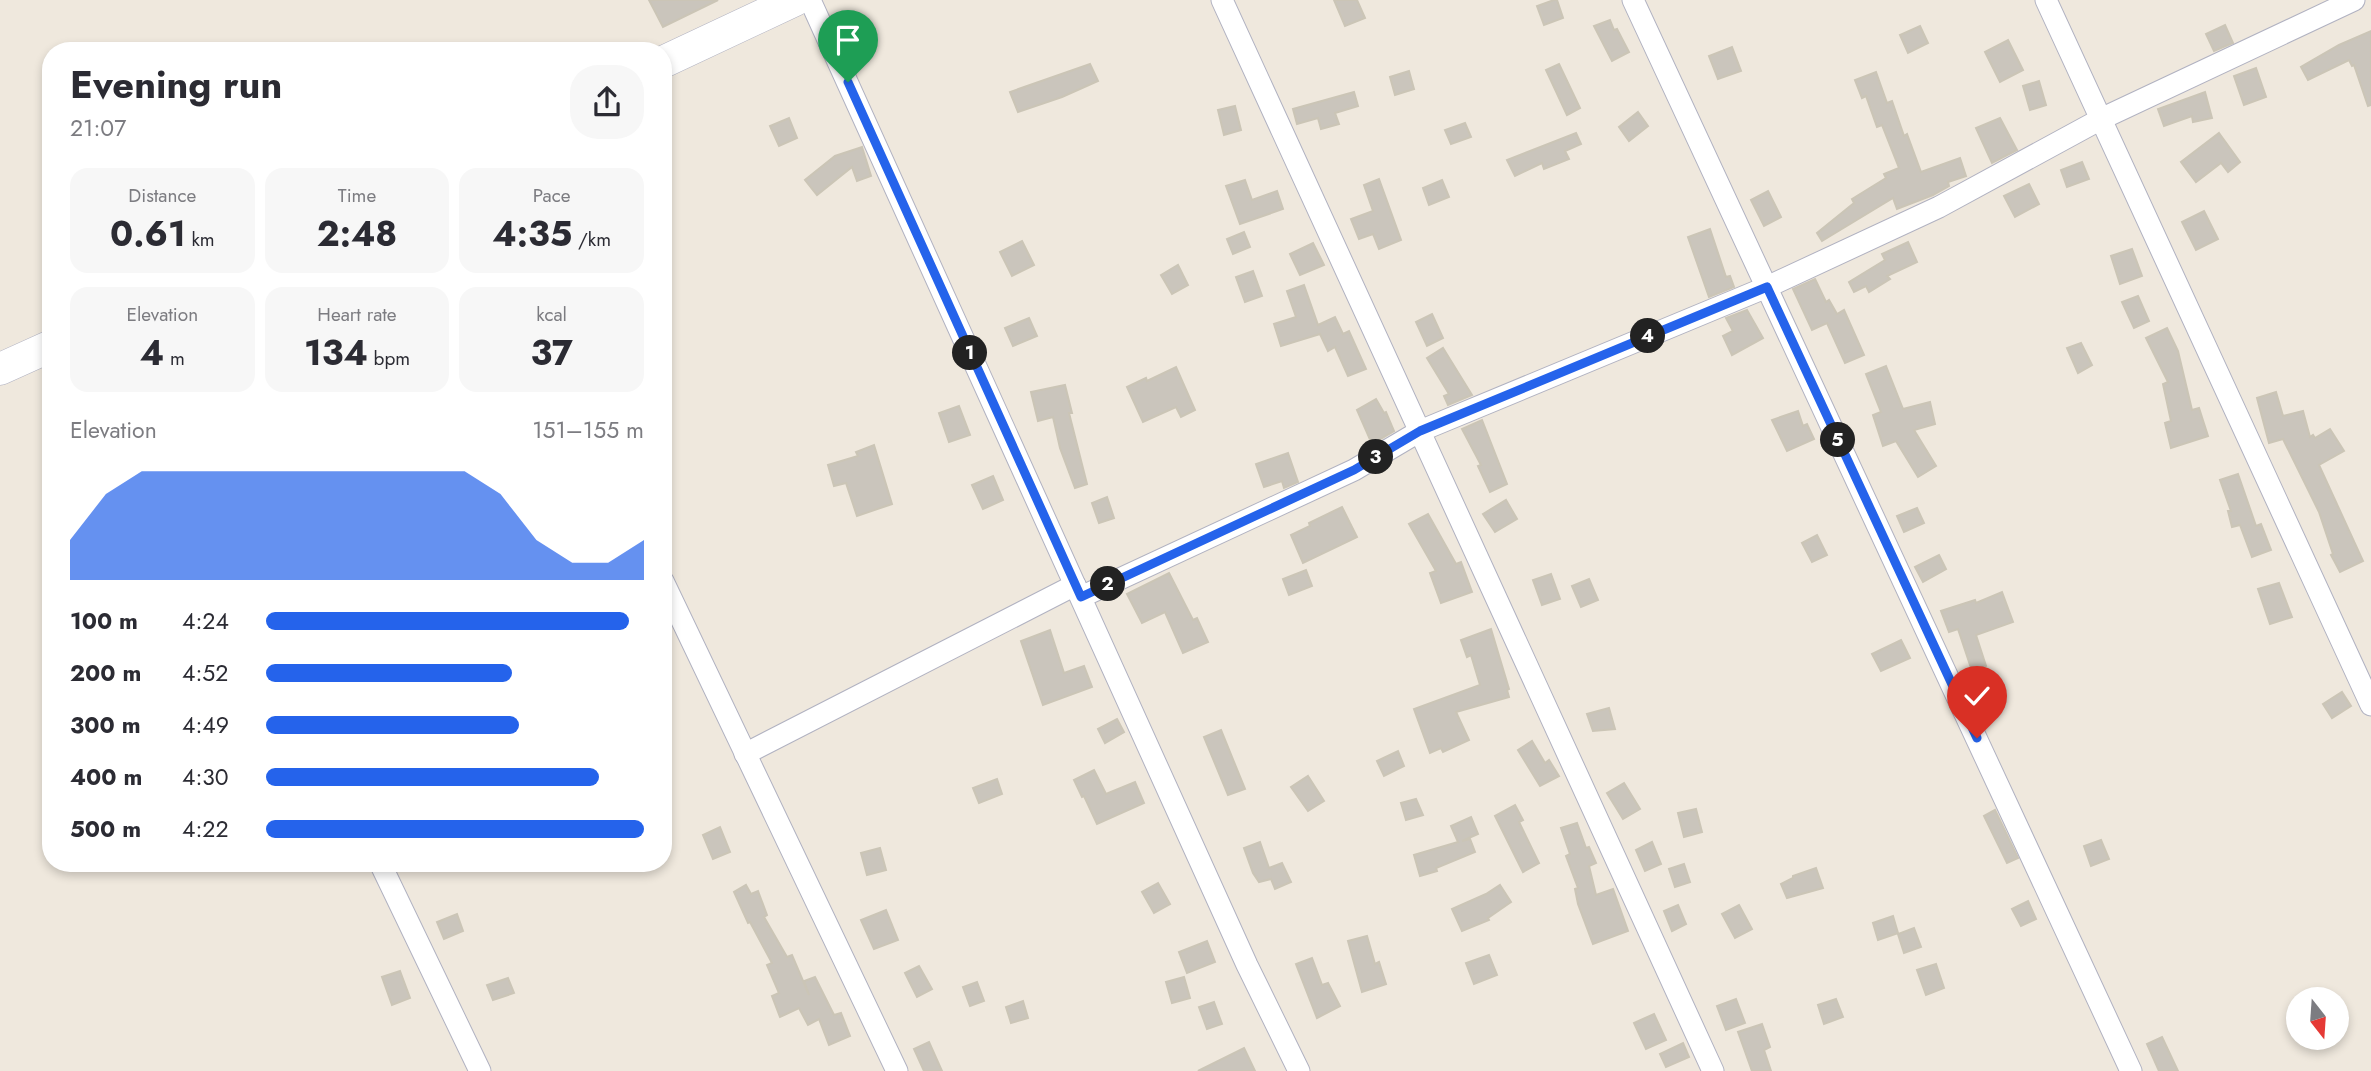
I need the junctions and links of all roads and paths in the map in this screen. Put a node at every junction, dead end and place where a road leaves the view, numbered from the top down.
1 (795, 0) edge
2 (810, 0) edge
3 (1222, 0) edge
4 (1633, 0) edge
5 (2046, 0) edge
6 (2354, 0) edge
7 (672, 58) edge
8 (2101, 119) junction
9 (1767, 287) junction
10 (42, 350) edge
11 (0, 369) edge
12 (1420, 431) junction
13 (1078, 591) junction
14 (672, 599) edge
15 (2371, 705) edge
16 (745, 754) junction
17 (384, 872) edge
18 (480, 1071) edge
19 (897, 1071) edge
20 (1299, 1071) edge
21 (1713, 1071) edge
22 (2131, 1071) edge

1 - 7 main road
2 - 13 street
3 - 12 street
4 - 9 street
5 - 8 street
6 - 8 street
8 - 9 street
8 - 15 street
9 - 12 street
9 - 22 street
10 - 11 main road
12 - 13 street
12 - 21 street
13 - 16 street
13 - 20 street
14 - 16 street
16 - 19 street
17 - 18 street

